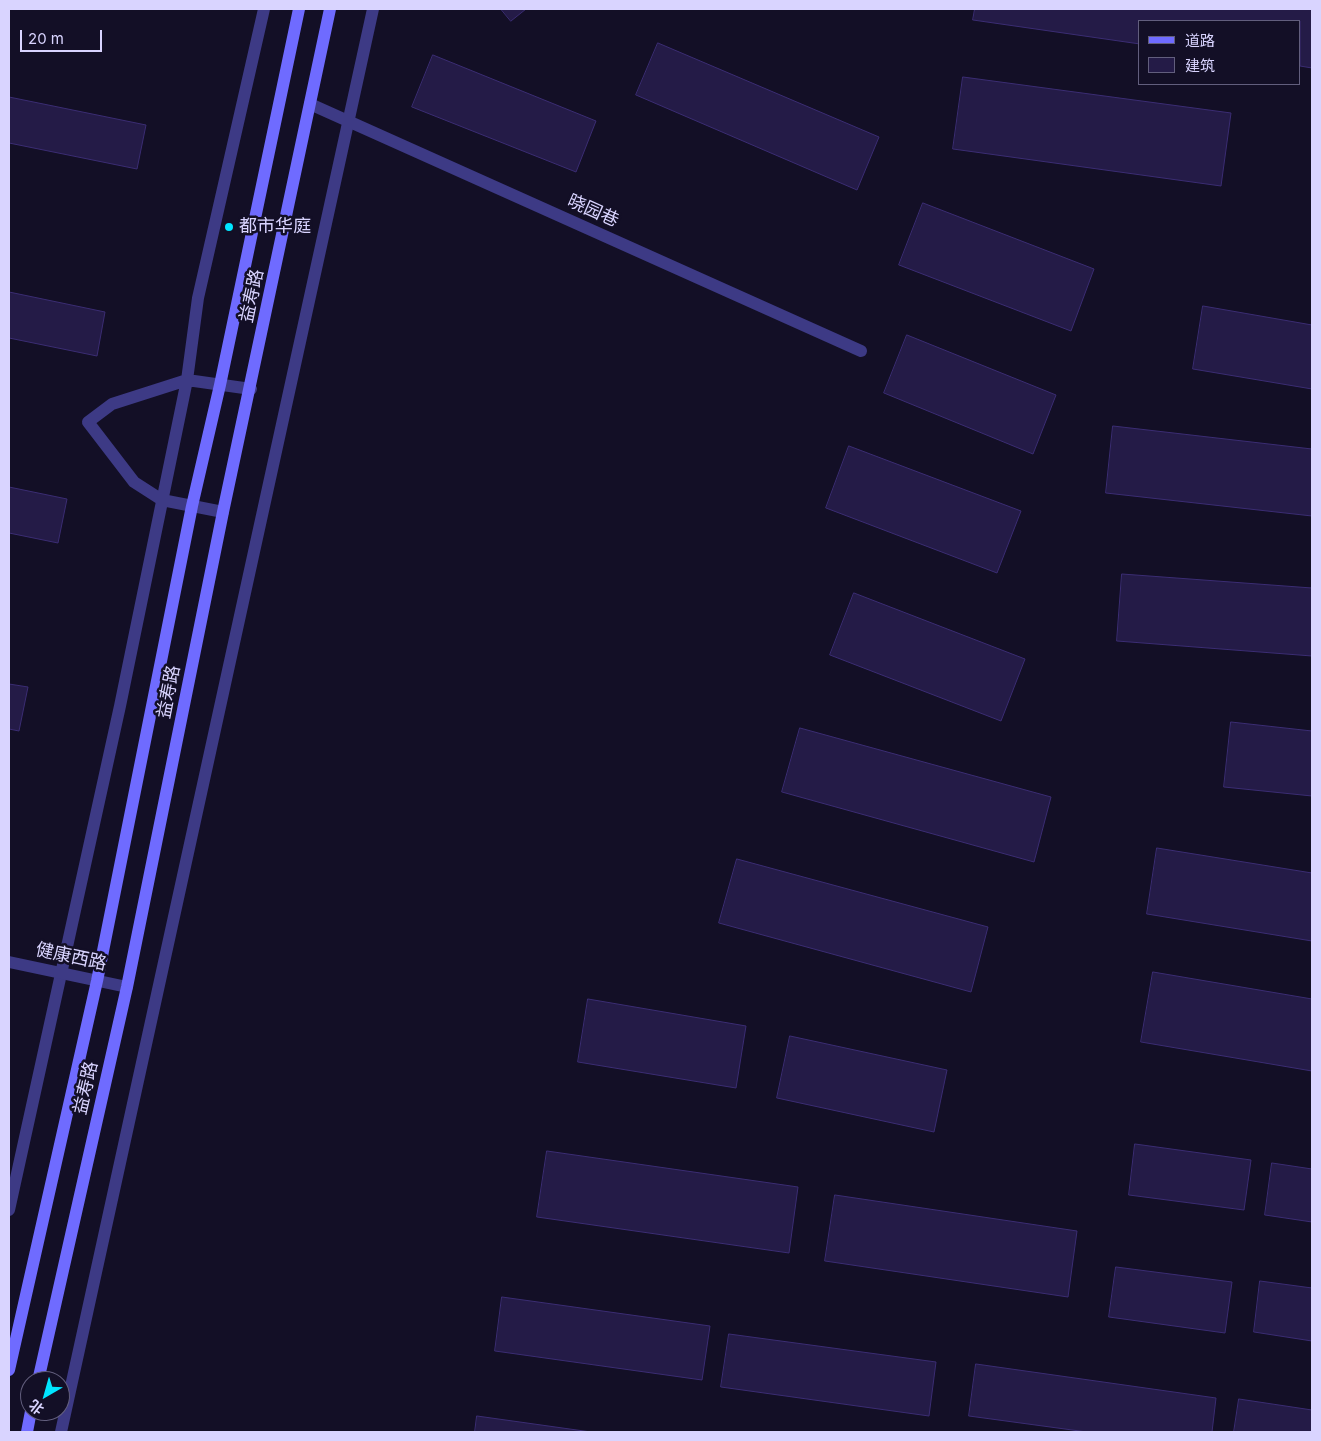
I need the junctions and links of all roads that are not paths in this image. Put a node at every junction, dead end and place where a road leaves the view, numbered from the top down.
1 (264, 9) edge
2 (299, 9) edge
3 (330, 9) edge
4 (373, 9) edge
5 (310, 104) junction
6 (349, 120) junction
7 (861, 351) dead end
8 (187, 380) junction
9 (220, 385) junction
10 (251, 389) junction
11 (162, 500) junction
12 (192, 506) junction
13 (223, 512) junction
14 (9, 962) edge
15 (63, 973) junction
16 (97, 981) junction
17 (127, 987) junction
18 (9, 1210) edge
19 (9, 1370) edge
20 (40, 1371) edge
21 (61, 1432) edge

1 - 8 street
2 - 9 main road, 益寿路
3 - 5 main road, 益寿路
4 - 6 street
5 - 6 street, 晓园巷
5 - 10 main road, 益寿路
6 - 7 street, 晓园巷
6 - 21 street
8 - 9 street
8 - 11 street
8 - 11 street
9 - 10 street
9 - 12 main road, 益寿路
10 - 13 main road, 益寿路
11 - 12 street
11 - 15 street
12 - 13 street
12 - 16 main road, 益寿路
13 - 17 main road, 益寿路
14 - 15 street, 健康西路
15 - 16 street, 健康西路
15 - 18 street
16 - 17 street, 健康西路
16 - 19 main road, 益寿路
17 - 20 main road, 益寿路

